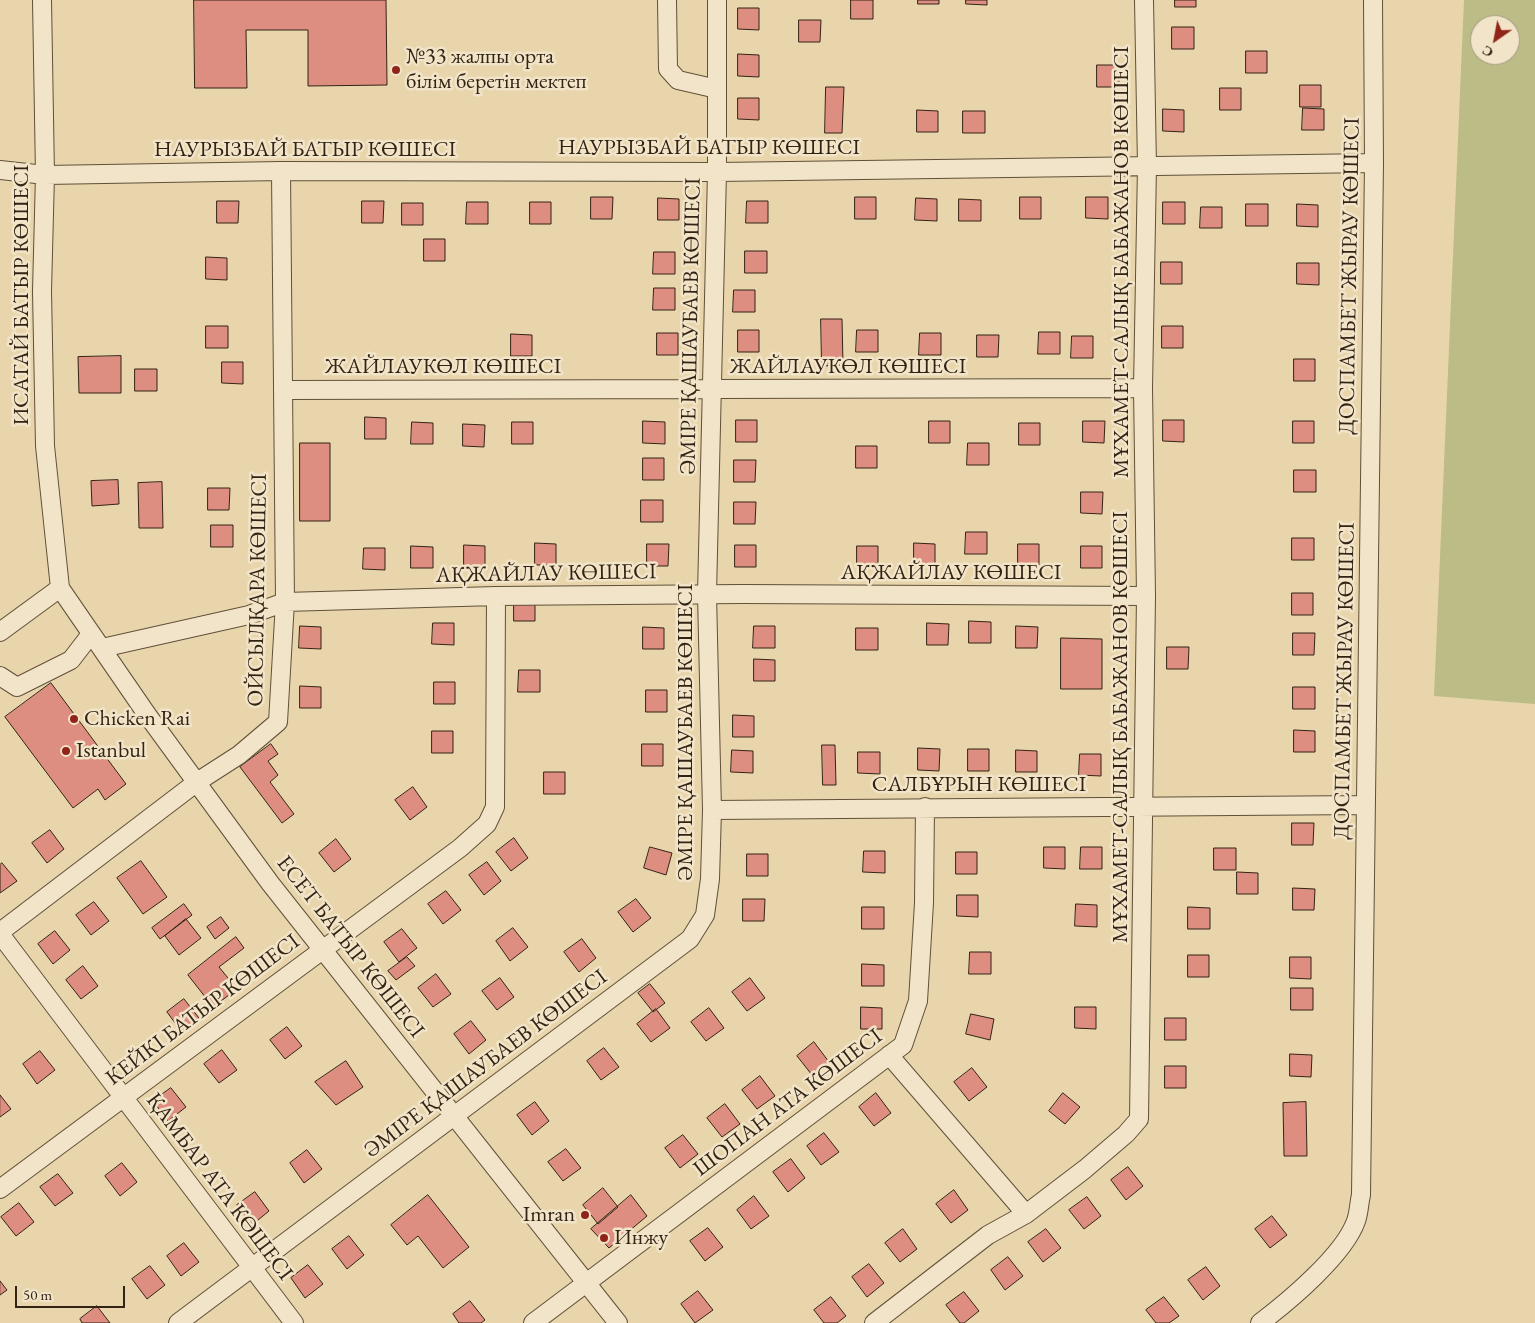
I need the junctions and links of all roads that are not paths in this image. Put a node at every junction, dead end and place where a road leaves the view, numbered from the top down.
1 (42, 0) edge
2 (667, 0) edge
3 (717, 0) edge
4 (1144, 0) edge
5 (1373, 0) edge
6 (717, 89) junction
7 (1374, 163) junction
8 (1147, 166) junction
9 (0, 170) edge
10 (281, 171) junction
11 (717, 172) junction
12 (45, 175) junction
13 (1143, 388) junction
14 (282, 390) junction
15 (711, 390) junction
16 (60, 588) junction
17 (707, 594) junction
18 (496, 596) junction
19 (1146, 596) junction
20 (285, 602) junction
21 (0, 632) edge
22 (91, 634) junction
23 (102, 648) junction
24 (0, 676) edge
25 (197, 782) junction
26 (1365, 805) junction
27 (925, 807) junction
28 (1144, 808) junction
29 (712, 810) junction
30 (0, 933) edge
31 (323, 948) junction
32 (889, 1055) junction
33 (122, 1098) junction
34 (454, 1116) junction
35 (0, 1190) edge
36 (1026, 1214) junction
37 (252, 1268) junction
38 (586, 1284) junction
39 (1267, 1321) edge
40 (178, 1323) edge
41 (294, 1323) edge
42 (533, 1323) edge
43 (618, 1323) edge
44 (874, 1323) edge

1 - 12 street, ИСАТАЙ БАТЫР КӨШЕСІ
2 - 6 street
3 - 6 street, ӘМІРЕ ҚАШАУБАЕВ КӨШЕСІ
4 - 8 street, МҰХАМЕТ-САЛЫҚ БАБАЖАНОВ КӨШЕСІ
5 - 7 street, ДОСПАМБЕТ ЖЫРАУ КӨШЕСІ
6 - 11 street, ӘМІРЕ ҚАШАУБАЕВ КӨШЕСІ
7 - 8 street, НАУРЫЗБАЙ БАТЫР КӨШЕСІ
7 - 26 street, ДОСПАМБЕТ ЖЫРАУ КӨШЕСІ
8 - 11 street, НАУРЫЗБАЙ БАТЫР КӨШЕСІ
8 - 13 street, МҰХАМЕТ-САЛЫҚ БАБАЖАНОВ КӨШЕСІ
9 - 12 street, НАУРЫЗБАЙ БАТЫР КӨШЕСІ
10 - 11 street, НАУРЫЗБАЙ БАТЫР КӨШЕСІ
10 - 12 street, НАУРЫЗБАЙ БАТЫР КӨШЕСІ
10 - 14 street, ОЙСЫЛҚАРА КӨШЕСІ
11 - 15 street, ӘМІРЕ ҚАШАУБАЕВ КӨШЕСІ
12 - 16 street, ИСАТАЙ БАТЫР КӨШЕСІ
13 - 15 street, ЖАЙЛАУКӨЛ КӨШЕСІ
13 - 19 street, МҰХАМЕТ-САЛЫҚ БАБАЖАНОВ КӨШЕСІ
14 - 15 street, ЖАЙЛАУКӨЛ КӨШЕСІ
14 - 20 street, ОЙСЫЛҚАРА КӨШЕСІ
15 - 17 street, ӘМІРЕ ҚАШАУБАЕВ КӨШЕСІ
16 - 21 street
16 - 22 street, ЕСЕТ БАТЫР КӨШЕСІ
17 - 18 street, АҚЖАЙЛАУ КӨШЕСІ
17 - 19 street, АҚЖАЙЛАУ КӨШЕСІ
17 - 29 street, ӘМІРЕ ҚАШАУБАЕВ КӨШЕСІ
18 - 20 street, АҚЖАЙЛАУ КӨШЕСІ
18 - 31 street, КЕЙКІ БАТЫР КӨШЕСІ
19 - 28 street, МҰХАМЕТ-САЛЫҚ БАБАЖАНОВ КӨШЕСІ
20 - 23 street, АҚЖАЙЛАУ КӨШЕСІ
20 - 25 street, ОЙСЫЛҚАРА КӨШЕСІ
22 - 23 street, ЕСЕТ БАТЫР КӨШЕСІ
22 - 24 street
23 - 25 street, ЕСЕТ БАТЫР КӨШЕСІ
25 - 30 street, ОЙСЫЛҚАРА КӨШЕСІ
25 - 31 street, ЕСЕТ БАТЫР КӨШЕСІ
26 - 28 street, САЛБҰРЫН КӨШЕСІ
26 - 39 street, ДОСПАМБЕТ ЖЫРАУ КӨШЕСІ
27 - 28 street, САЛБҰРЫН КӨШЕСІ
27 - 29 street, САЛБҰРЫН КӨШЕСІ
27 - 32 street, ШОПАН АТА КӨШЕСІ
28 - 36 street, МҰХАМЕТ-САЛЫҚ БАБАЖАНОВ КӨШЕСІ
29 - 34 street, ӘМІРЕ ҚАШАУБАЕВ КӨШЕСІ
30 - 33 street, ҚАМБАР АТА КӨШЕСІ
31 - 33 street, КЕЙКІ БАТЫР КӨШЕСІ
31 - 34 street, ЕСЕТ БАТЫР КӨШЕСІ
32 - 36 street
32 - 38 street, ШОПАН АТА КӨШЕСІ
33 - 35 street, КЕЙКІ БАТЫР КӨШЕСІ
33 - 37 street, ҚАМБАР АТА КӨШЕСІ
34 - 37 street, ӘМІРЕ ҚАШАУБАЕВ КӨШЕСІ
34 - 38 street, ЕСЕТ БАТЫР КӨШЕСІ
36 - 44 street, МҰХАМЕТ-САЛЫҚ БАБАЖАНОВ КӨШЕСІ
37 - 40 street, ӘМІРЕ ҚАШАУБАЕВ КӨШЕСІ
37 - 41 street, ҚАМБАР АТА КӨШЕСІ
38 - 42 street, ШОПАН АТА КӨШЕСІ
38 - 43 street, ЕСЕТ БАТЫР КӨШЕСІ

